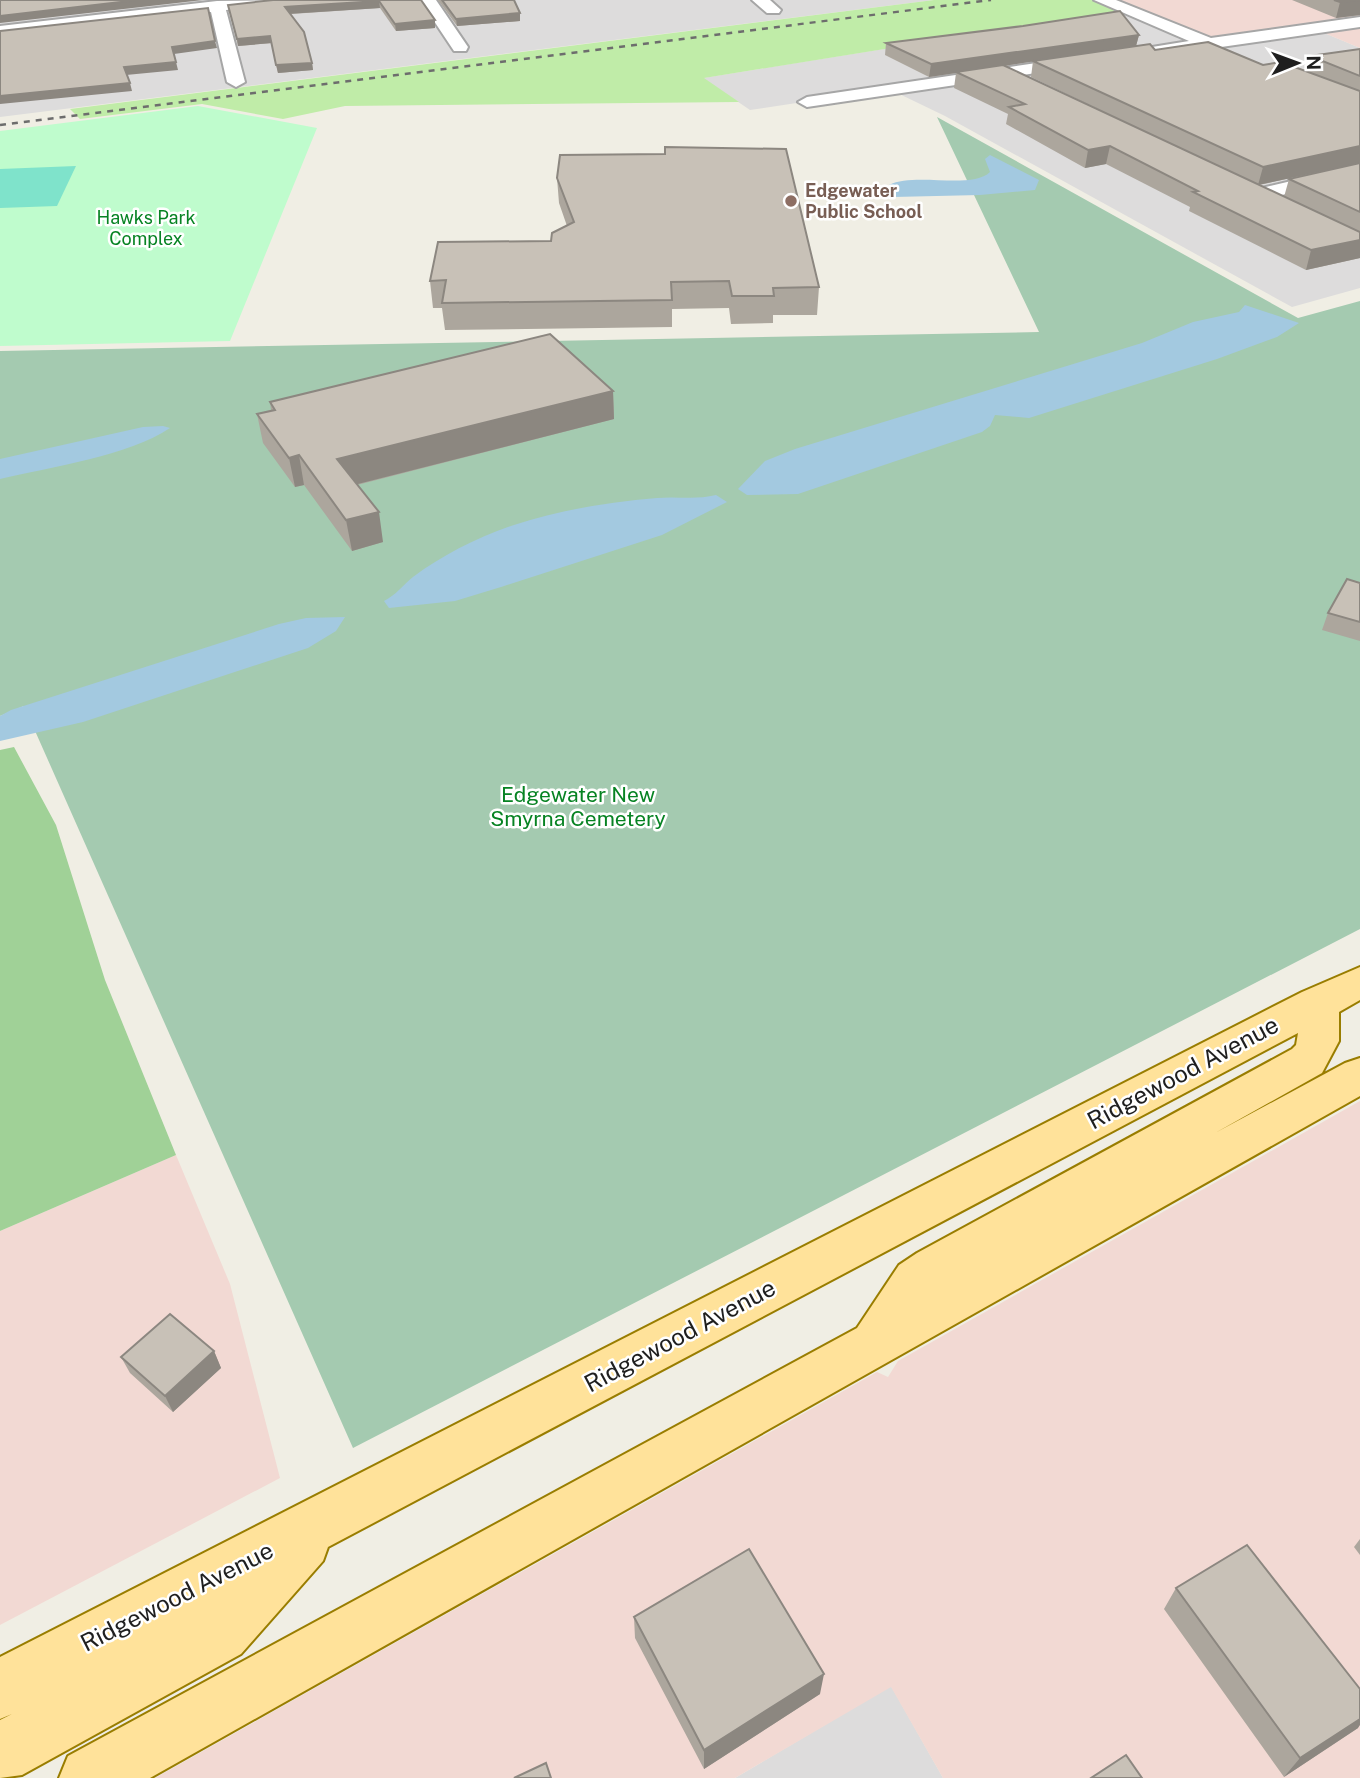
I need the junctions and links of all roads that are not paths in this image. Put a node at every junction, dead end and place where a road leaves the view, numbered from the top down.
1 (274, 0) edge
2 (428, 0) edge
3 (1102, 0) edge
4 (217, 6) junction
5 (1360, 22) edge
6 (0, 31) edge
7 (1208, 44) junction
8 (460, 47) dead end
9 (1143, 53) edge
10 (1104, 58) edge
11 (1246, 59) edge
12 (1000, 72) junction
13 (236, 82) dead end
14 (1036, 90) edge
15 (807, 102) dead end
16 (1360, 171) edge
17 (1279, 206) edge
18 (1360, 982) edge
19 (1317, 1003) junction
20 (1360, 1075) edge
21 (874, 1344) junction
22 (318, 1524) junction
23 (0, 1689) edge
24 (0, 1753) edge
25 (90, 1778) edge

1 - 4 street
2 - 8 street
3 - 7 street
4 - 6 street
4 - 13 street
5 - 7 street
7 - 9 street
7 - 11 street
10 - 12 street
12 - 14 street
12 - 15 street
16 - 17 street
18 - 19 main road, Ridgewood Avenue
19 - 21 main road
19 - 22 main road, Ridgewood Avenue
20 - 21 main road
21 - 25 main road
22 - 23 main road, Ridgewood Avenue
22 - 24 main road

